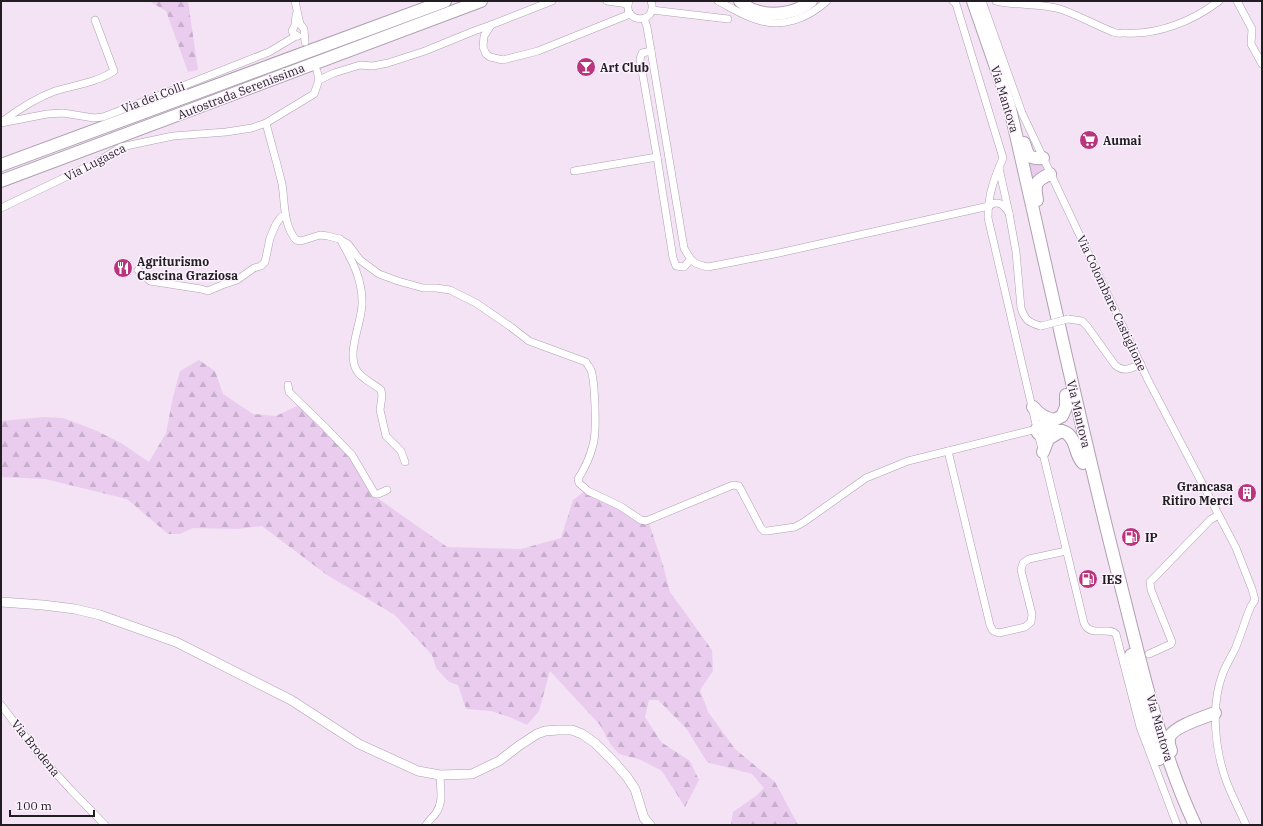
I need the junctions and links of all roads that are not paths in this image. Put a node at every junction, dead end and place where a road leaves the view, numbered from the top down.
1 (295, 1) edge
2 (445, 1) edge
3 (481, 1) edge
4 (552, 1) edge
5 (607, 1) edge
6 (651, 1) edge
7 (718, 1) edge
8 (740, 1) edge
9 (752, 1) edge
10 (797, 1) edge
11 (811, 1) edge
12 (827, 1) edge
13 (952, 1) edge
14 (965, 1) edge
15 (973, 1) edge
16 (982, 1) edge
17 (996, 1) edge
18 (1219, 1) edge
19 (1236, 1) edge
20 (628, 3) edge
21 (652, 10) junction
22 (630, 14) junction
23 (644, 18) junction
24 (728, 19) dead end
25 (95, 20) dead end
26 (491, 25) junction
27 (651, 51) junction
28 (1262, 64) edge
29 (317, 70) dead end
30 (319, 80) junction
31 (1009, 105) junction
32 (1, 122) edge
33 (266, 123) junction
34 (657, 157) junction
35 (1043, 158) junction
36 (1, 165) edge
37 (999, 168) junction
38 (574, 171) dead end
39 (1050, 174) junction
40 (994, 180) junction
41 (1, 181) edge
42 (1004, 192) junction
43 (989, 206) junction
44 (1, 208) edge
45 (1010, 213) junction
46 (285, 214) junction
47 (1039, 235) junction
48 (339, 239) junction
49 (690, 260) junction
50 (138, 270) dead end
51 (1141, 364) junction
52 (288, 385) dead end
53 (1066, 395) junction
54 (1032, 407) junction
55 (1054, 420) junction
56 (1038, 431) junction
57 (1061, 431) junction
58 (948, 451) junction
59 (1042, 452) junction
60 (405, 462) dead end
61 (1082, 463) junction
62 (387, 490) dead end
63 (1218, 514) junction
64 (1066, 551) junction
65 (1, 602) edge
66 (1149, 654) dead end
67 (1, 705) edge
68 (1153, 707) junction
69 (1214, 713) junction
70 (1177, 729) junction
71 (440, 775) junction
72 (1182, 793) junction
73 (105, 825) edge
74 (426, 825) edge
75 (650, 825) edge
76 (1177, 825) edge
77 (1186, 825) edge
78 (1195, 825) edge
79 (1246, 825) edge

1 - 32 street, Via dei Colli
2 - 36 highway, Autostrada Serenissima
3 - 41 highway, Autostrada Serenissima
4 - 26 street
5 - 20 street
6 - 21 street
7 - 12 street
8 - 11 highway
9 - 10 highway
13 - 37 street
14 - 53 highway, Via Mantova
15 - 31 highway, Via Mantova
16 - 35 street, Via Colombare Castiglione
17 - 18 street
19 - 28 street
20 - 22 street
21 - 23 street
21 - 24 street
22 - 23 street
22 - 26 street
23 - 27 street
25 - 32 street
26 - 30 street
27 - 34 street
27 - 49 street
29 - 30 street
30 - 33 street, Via Lugasca
31 - 35 highway
31 - 47 highway, Via Mantova
33 - 44 street, Via Lugasca
33 - 46 street
34 - 38 street
34 - 49 street
35 - 39 street, Via Colombare Castiglione
37 - 40 street
37 - 42 street
39 - 47 highway
39 - 51 street, Via Colombare Castiglione
40 - 42 street
40 - 43 street
42 - 45 street
43 - 45 street
43 - 49 street
43 - 54 street
45 - 51 street, bridge
46 - 48 street
46 - 50 street
47 - 68 highway, Via Mantova
48 - 58 street
48 - 60 street
51 - 63 street, Via Colombare Castiglione
52 - 62 street
53 - 55 highway
53 - 61 highway, Via Mantova
54 - 55 highway
54 - 56 street
55 - 56 highway
56 - 57 highway
56 - 58 street
56 - 59 street
57 - 59 highway
57 - 61 highway
58 - 64 street
59 - 64 street
61 - 77 highway, Via Mantova
63 - 66 street
63 - 69 street, Via Colombare Castiglione
64 - 76 street
65 - 71 street
67 - 73 street, Via Brodena
68 - 70 highway
68 - 72 highway, Via Mantova
69 - 70 highway
69 - 79 street
70 - 72 highway
71 - 74 street
71 - 75 street
72 - 78 highway, Via Mantova

